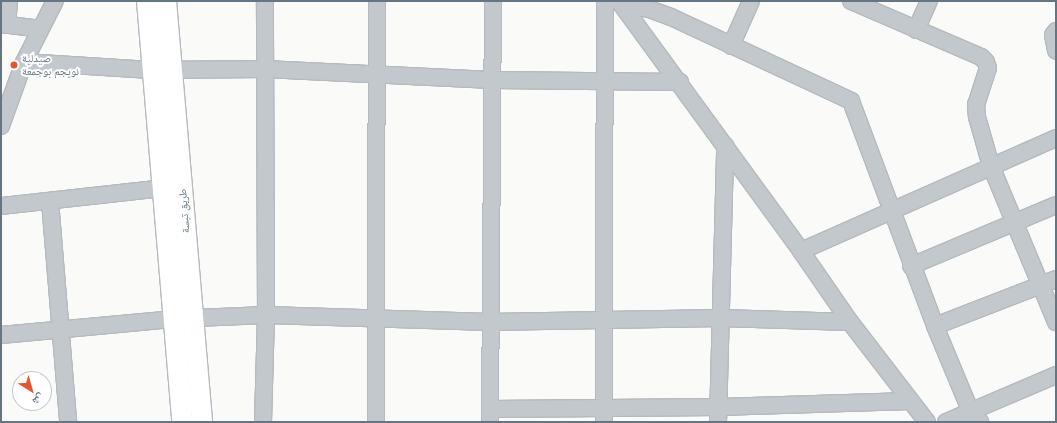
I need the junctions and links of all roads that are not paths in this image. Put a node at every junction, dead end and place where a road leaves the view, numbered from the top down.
1 (9, 1) edge
2 (55, 1) edge
3 (147, 1) edge
4 (166, 1) edge
5 (265, 1) edge
6 (377, 1) edge
7 (492, 1) edge
8 (605, 1) edge
9 (751, 1) edge
10 (851, 1) edge
11 (929, 1) edge
12 (620, 3) edge
13 (4, 25) edge
14 (38, 29) junction
15 (916, 30) junction
16 (1056, 31) edge
17 (731, 46) junction
18 (1056, 50) edge
19 (24, 62) junction
20 (172, 69) junction
21 (265, 69) junction
22 (152, 70) junction
23 (378, 74) junction
24 (492, 80) junction
25 (604, 82) junction
26 (680, 82) junction
27 (1, 126) edge
28 (1056, 138) edge
29 (726, 146) junction
30 (991, 166) junction
31 (164, 188) junction
32 (50, 201) junction
33 (1056, 205) edge
34 (1, 206) edge
35 (890, 209) junction
36 (1016, 222) junction
37 (801, 251) junction
38 (911, 266) junction
39 (1056, 279) edge
40 (1041, 286) junction
41 (266, 315) junction
42 (192, 318) junction
43 (376, 318) junction
44 (721, 318) junction
45 (172, 319) junction
46 (604, 321) junction
47 (490, 322) junction
48 (850, 322) junction
49 (1056, 322) edge
50 (934, 326) junction
51 (62, 329) junction
52 (1, 335) edge
53 (1056, 375) edge
54 (910, 401) junction
55 (718, 414) edge
56 (490, 415) edge
57 (604, 415) edge
58 (975, 416) edge
59 (68, 422) edge
60 (182, 422) edge
61 (202, 422) edge
62 (264, 422) edge
63 (376, 422) edge
64 (927, 422) edge
65 (946, 422) edge

1 - 13 street
2 - 14 street
3 - 22 main road, طريق تبسة
4 - 20 main road, طريق تبسة
5 - 21 street
6 - 23 street
7 - 24 street
8 - 25 street
9 - 17 street
10 - 15 street
11 - 15 street
12 - 17 street
12 - 26 street
13 - 14 street
14 - 19 street
15 - 30 street
16 - 18 street
17 - 35 street
19 - 22 street
19 - 27 street
20 - 21 street
20 - 22 street
20 - 42 main road, طريق تبسة
21 - 23 street
21 - 41 street
22 - 31 main road, طريق تبسة
23 - 24 street
23 - 43 street
24 - 25 street
24 - 47 street
25 - 26 street
25 - 46 street
26 - 29 street
28 - 30 street
29 - 37 street
29 - 44 street
30 - 35 street
30 - 36 street
31 - 32 street
31 - 45 main road, طريق تبسة
32 - 34 street
32 - 51 street
33 - 36 street
35 - 37 street
35 - 38 street
36 - 38 street
36 - 40 street
37 - 48 street
38 - 50 street
39 - 40 street
40 - 49 street
40 - 50 street
41 - 42 street
41 - 43 street
41 - 62 street
42 - 45 street
42 - 61 main road, طريق تبسة
43 - 47 street
43 - 63 street
44 - 46 street
44 - 48 street
44 - 55 street
45 - 51 street
45 - 60 main road, طريق تبسة
46 - 47 street
46 - 57 street
47 - 56 street
48 - 54 street
50 - 58 street
51 - 52 street
51 - 59 street
53 - 58 street
54 - 55 street
54 - 64 street
55 - 57 street
56 - 57 street
58 - 65 street

